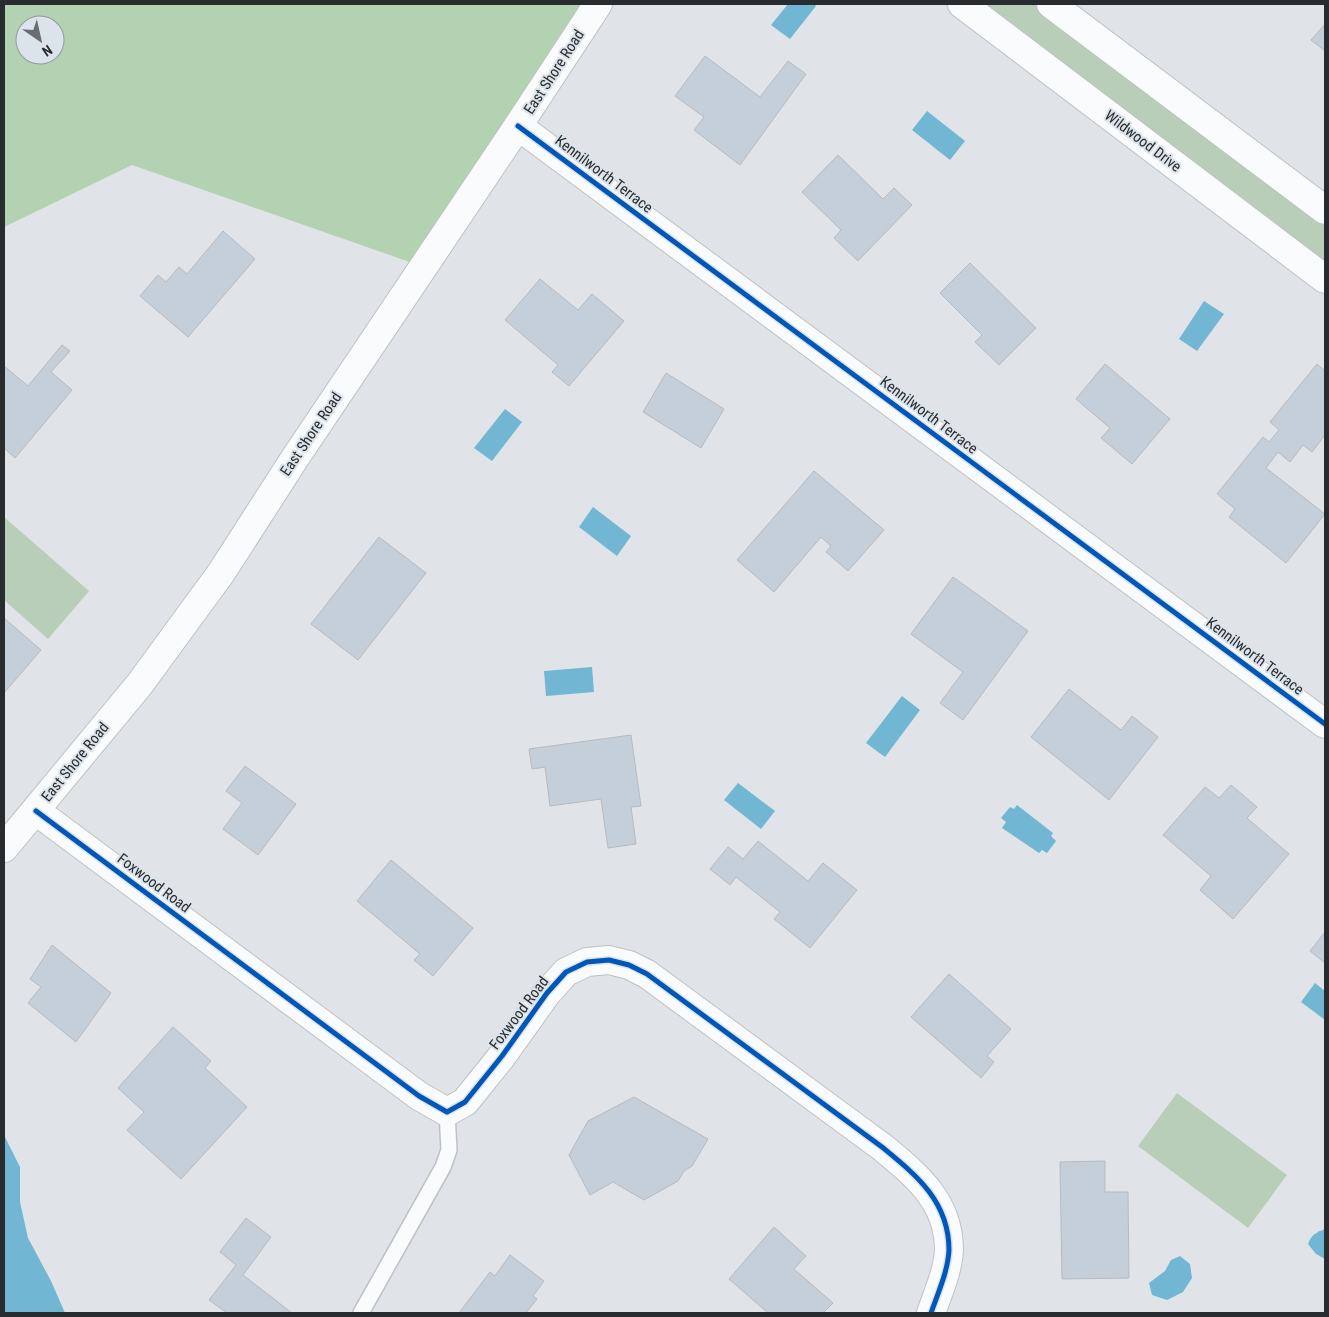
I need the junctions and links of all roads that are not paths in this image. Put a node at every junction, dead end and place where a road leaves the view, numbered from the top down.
1 (598, 4) edge
2 (962, 4) edge
3 (1051, 4) edge
4 (992, 13) edge
5 (518, 126) junction
6 (1325, 210) edge
7 (1325, 279) edge
8 (1325, 724) edge
9 (36, 811) junction
10 (5, 843) edge
11 (447, 1112) junction
12 (361, 1313) edge
13 (931, 1313) edge

1 - 5 street, East Shore Road
2 - 4 street, Wildwood Drive
3 - 6 street
4 - 7 street, Wildwood Drive
5 - 8 street, Kennilworth Terrace
5 - 9 street, East Shore Road
9 - 10 street, East Shore Road
9 - 11 street, Foxwood Road
11 - 12 lane
11 - 13 street, Foxwood Road

